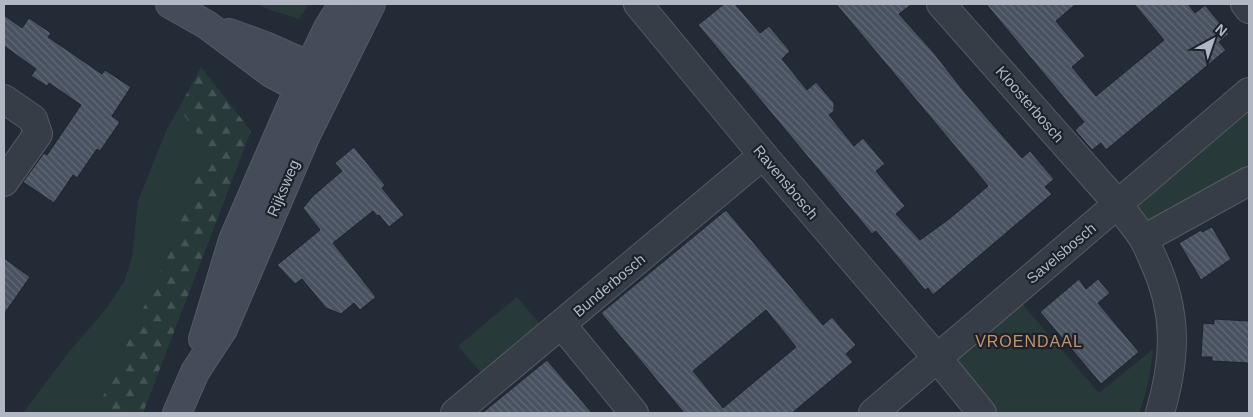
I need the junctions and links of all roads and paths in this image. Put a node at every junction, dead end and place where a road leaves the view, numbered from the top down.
1 (170, 4) edge
2 (343, 4) edge
3 (371, 4) edge
4 (638, 4) edge
5 (941, 4) edge
6 (1245, 4) edge
7 (1249, 9) edge
8 (304, 77) junction
9 (329, 89) junction
10 (1249, 92) edge
11 (4, 99) edge
12 (763, 155) junction
13 (1249, 181) edge
14 (4, 182) edge
15 (1118, 204) junction
16 (1144, 239) junction
17 (562, 325) junction
18 (938, 359) junction
19 (195, 372) junction
20 (177, 413) edge
21 (455, 413) edge
22 (634, 413) edge
23 (873, 413) edge
24 (982, 413) edge
25 (1160, 413) edge

1 - 8 main road
2 - 8 main road, Rijksweg
3 - 9 main road, Rijksweg
4 - 12 street, Ravensbosch
5 - 15 street, Kloosterbosch
6 - 7 street
8 - 9 main road
8 - 19 main road, Rijksweg
9 - 19 main road, Rijksweg
10 - 15 street, Savelsbosch
11 - 14 street
12 - 17 street, Bunderbosch
12 - 18 street, Ravensbosch
13 - 16 street
15 - 16 street, Kloosterbosch
15 - 18 street, Savelsbosch
16 - 25 street, Kloosterbosch
17 - 21 street, Bunderbosch
17 - 22 street
18 - 23 street, Savelsbosch
18 - 24 street, Ravensbosch
19 - 20 main road, Rijksweg

